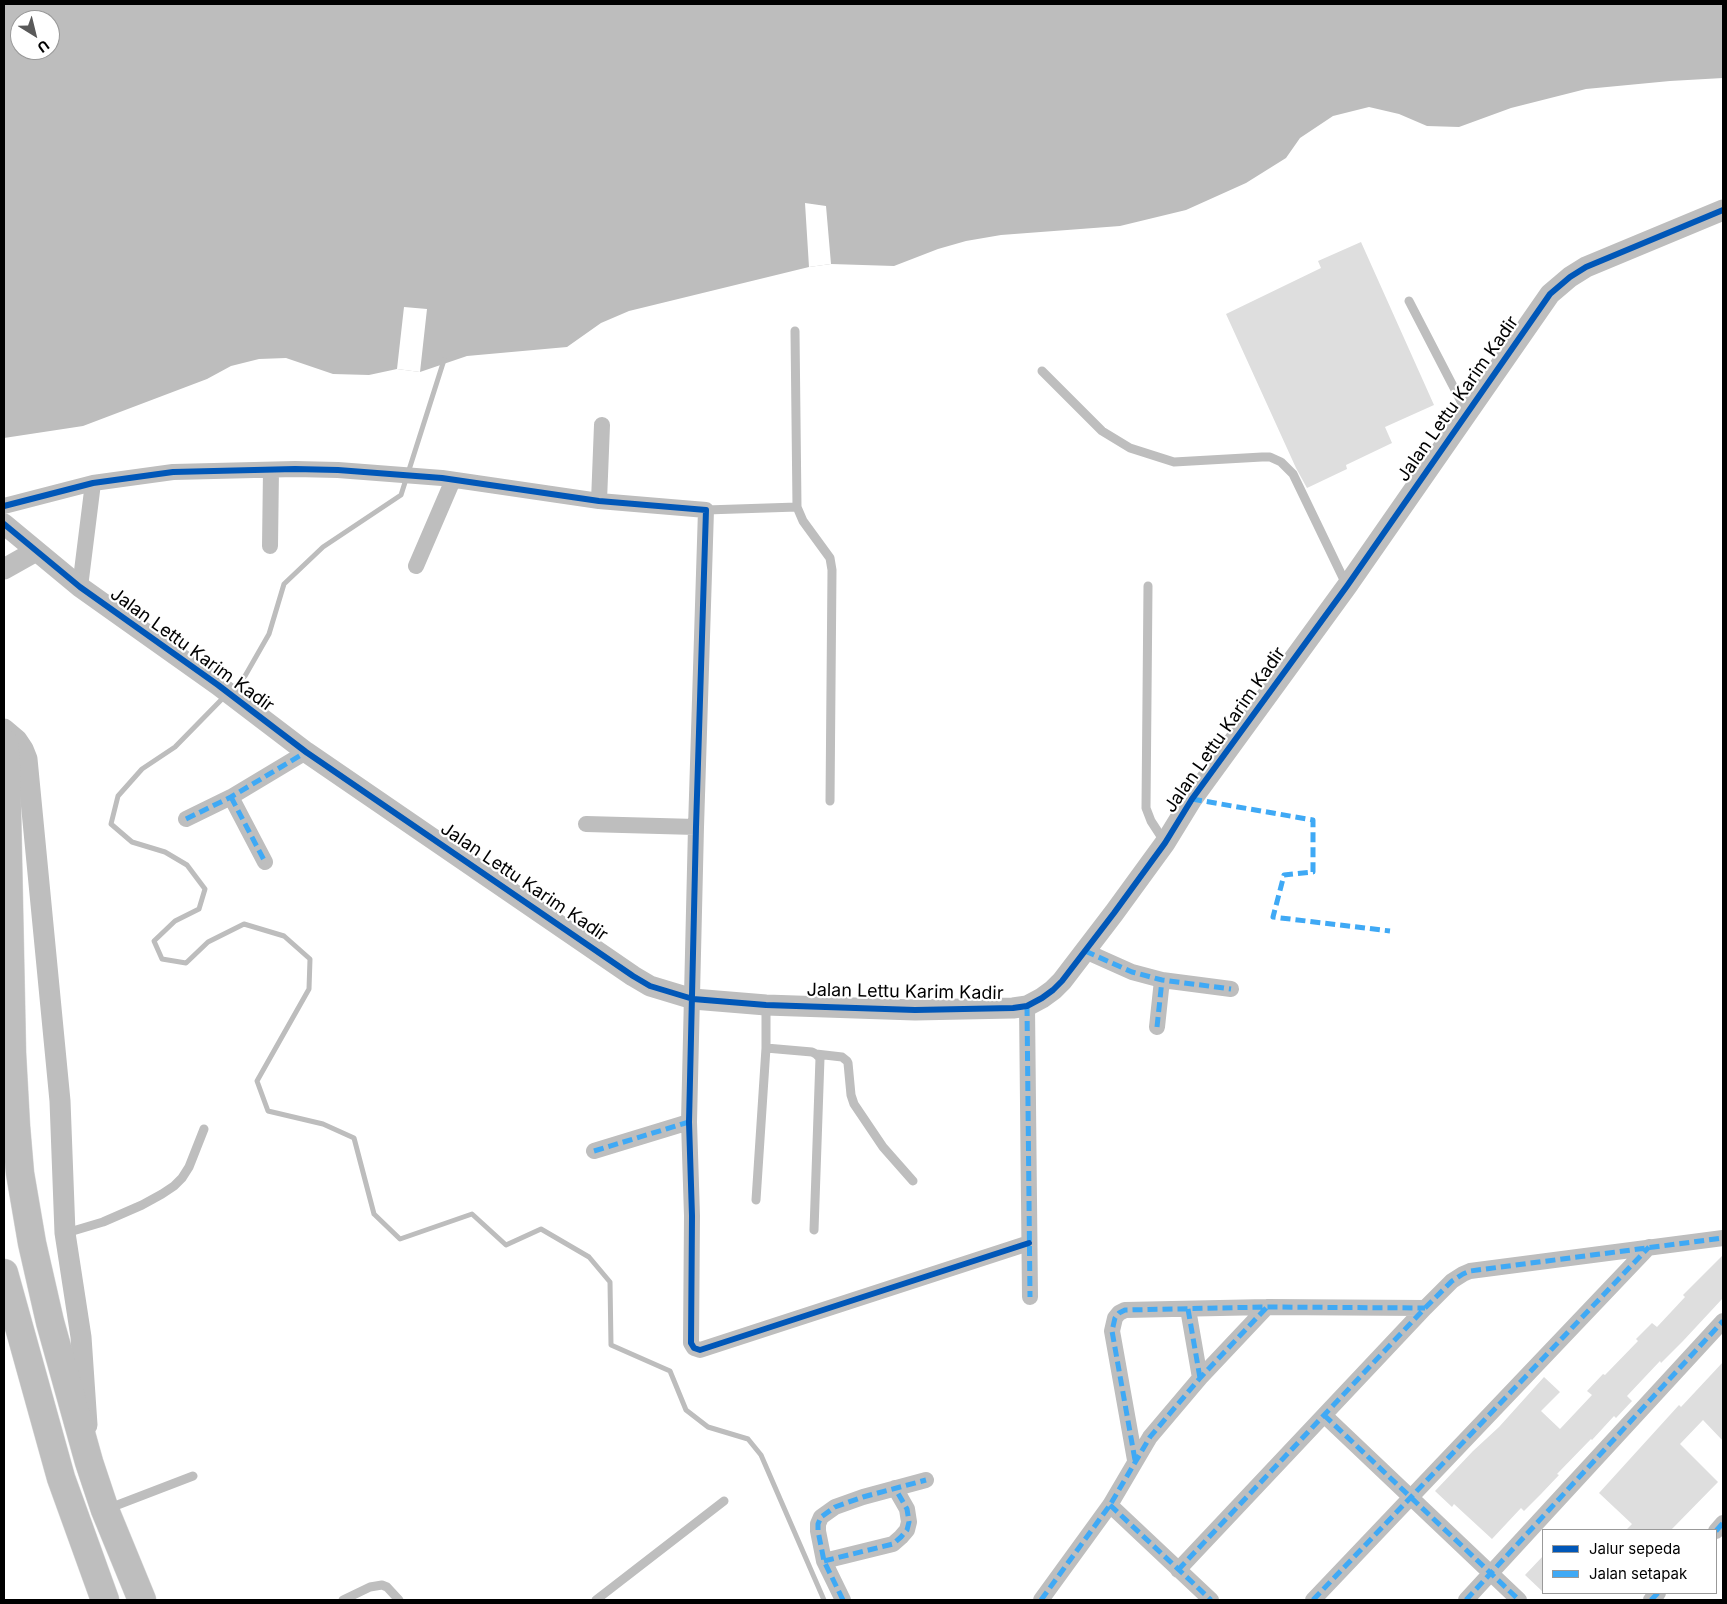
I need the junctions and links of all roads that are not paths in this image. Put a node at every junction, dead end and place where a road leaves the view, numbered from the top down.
1 (1723, 210) edge
2 (1409, 301) dead end
3 (795, 331) dead end
4 (1042, 371) dead end
5 (1467, 414) junction
6 (602, 425) dead end
7 (271, 470) junction
8 (453, 480) junction
9 (93, 482) junction
10 (599, 500) junction
11 (4, 506) edge
12 (797, 507) junction
13 (706, 510) junction
14 (4, 524) edge
15 (270, 546) dead end
16 (36, 551) junction
17 (416, 566) dead end
18 (4, 569) edge
19 (1148, 586) dead end
20 (1347, 586) junction
21 (80, 587) junction
22 (4, 729) edge
23 (5, 752) edge
24 (306, 752) junction
25 (231, 797) junction
26 (830, 801) dead end
27 (186, 819) dead end
28 (586, 824) dead end
29 (696, 827) junction
30 (1165, 843) junction
31 (265, 862) dead end
32 (1085, 951) junction
33 (1162, 980) junction
34 (1231, 989) dead end
35 (693, 999) junction
36 (766, 1005) junction
37 (1027, 1006) junction
38 (1157, 1027) dead end
39 (766, 1048) junction
40 (816, 1054) junction
41 (689, 1122) junction
42 (204, 1130) dead end
43 (594, 1151) dead end
44 (913, 1181) dead end
45 (756, 1200) dead end
46 (814, 1230) dead end
47 (65, 1233) junction
48 (1723, 1238) edge
49 (1028, 1243) junction
50 (1650, 1247) junction
51 (4, 1273) edge
52 (1030, 1297) dead end
53 (1267, 1307) junction
54 (1425, 1308) junction
55 (1188, 1309) junction
56 (1723, 1321) edge
57 (1200, 1378) junction
58 (1324, 1415) junction
59 (1136, 1460) junction
60 (89, 1462) junction
61 (193, 1476) dead end
62 (926, 1480) dead end
63 (895, 1488) junction
64 (1410, 1498) junction
65 (724, 1501) dead end
66 (1110, 1505) junction
67 (105, 1510) junction
68 (824, 1561) junction
69 (1178, 1570) junction
70 (1491, 1573) junction
71 (105, 1600) edge
72 (142, 1600) edge
73 (343, 1600) edge
74 (399, 1600) edge
75 (596, 1600) edge
76 (842, 1600) edge
77 (1041, 1600) edge
78 (1211, 1600) edge
79 (1313, 1600) edge
80 (1466, 1600) edge
81 (1519, 1600) edge

1 - 5 street, Jalan Lettu Karim Kadir
2 - 5 lane
3 - 12 lane
4 - 20 lane
5 - 20 street, Jalan Lettu Karim Kadir
6 - 10 street
7 - 8 street
7 - 9 street
7 - 15 street
8 - 10 street
8 - 17 street
9 - 11 street
9 - 21 street
10 - 13 street
12 - 13 lane
12 - 26 lane
13 - 29 street
14 - 16 street, Jalan Lettu Karim Kadir
16 - 18 street
16 - 21 street, Jalan Lettu Karim Kadir
19 - 30 lane
20 - 30 street, Jalan Lettu Karim Kadir
21 - 24 street, Jalan Lettu Karim Kadir
22 - 47 street
23 - 60 highway
24 - 25 street
24 - 35 street, Jalan Lettu Karim Kadir
25 - 27 street
25 - 31 street
28 - 29 street
29 - 35 street
30 - 32 street, Jalan Lettu Karim Kadir
32 - 33 street
32 - 37 street, Jalan Lettu Karim Kadir
33 - 34 street
33 - 38 street
35 - 36 street, Jalan Lettu Karim Kadir
35 - 41 street
36 - 37 street, Jalan Lettu Karim Kadir
36 - 39 lane
37 - 49 street
39 - 40 lane
39 - 45 lane
40 - 44 lane
40 - 46 lane
41 - 43 street
41 - 49 street
42 - 47 lane
47 - 60 street
48 - 50 street
49 - 52 street
50 - 54 street
50 - 64 street
51 - 71 highway
53 - 54 street
53 - 55 street
53 - 57 street
54 - 58 street
55 - 57 street
55 - 59 street
56 - 70 street
57 - 59 street
58 - 64 street
58 - 69 street
59 - 66 street
60 - 67 highway
61 - 67 lane
62 - 63 street
63 - 68 street
63 - 68 street
64 - 70 street
64 - 79 street
65 - 75 lane
66 - 69 street
66 - 77 street
67 - 72 highway
68 - 76 street
69 - 78 street
70 - 80 street
70 - 81 street
73 - 74 lane

